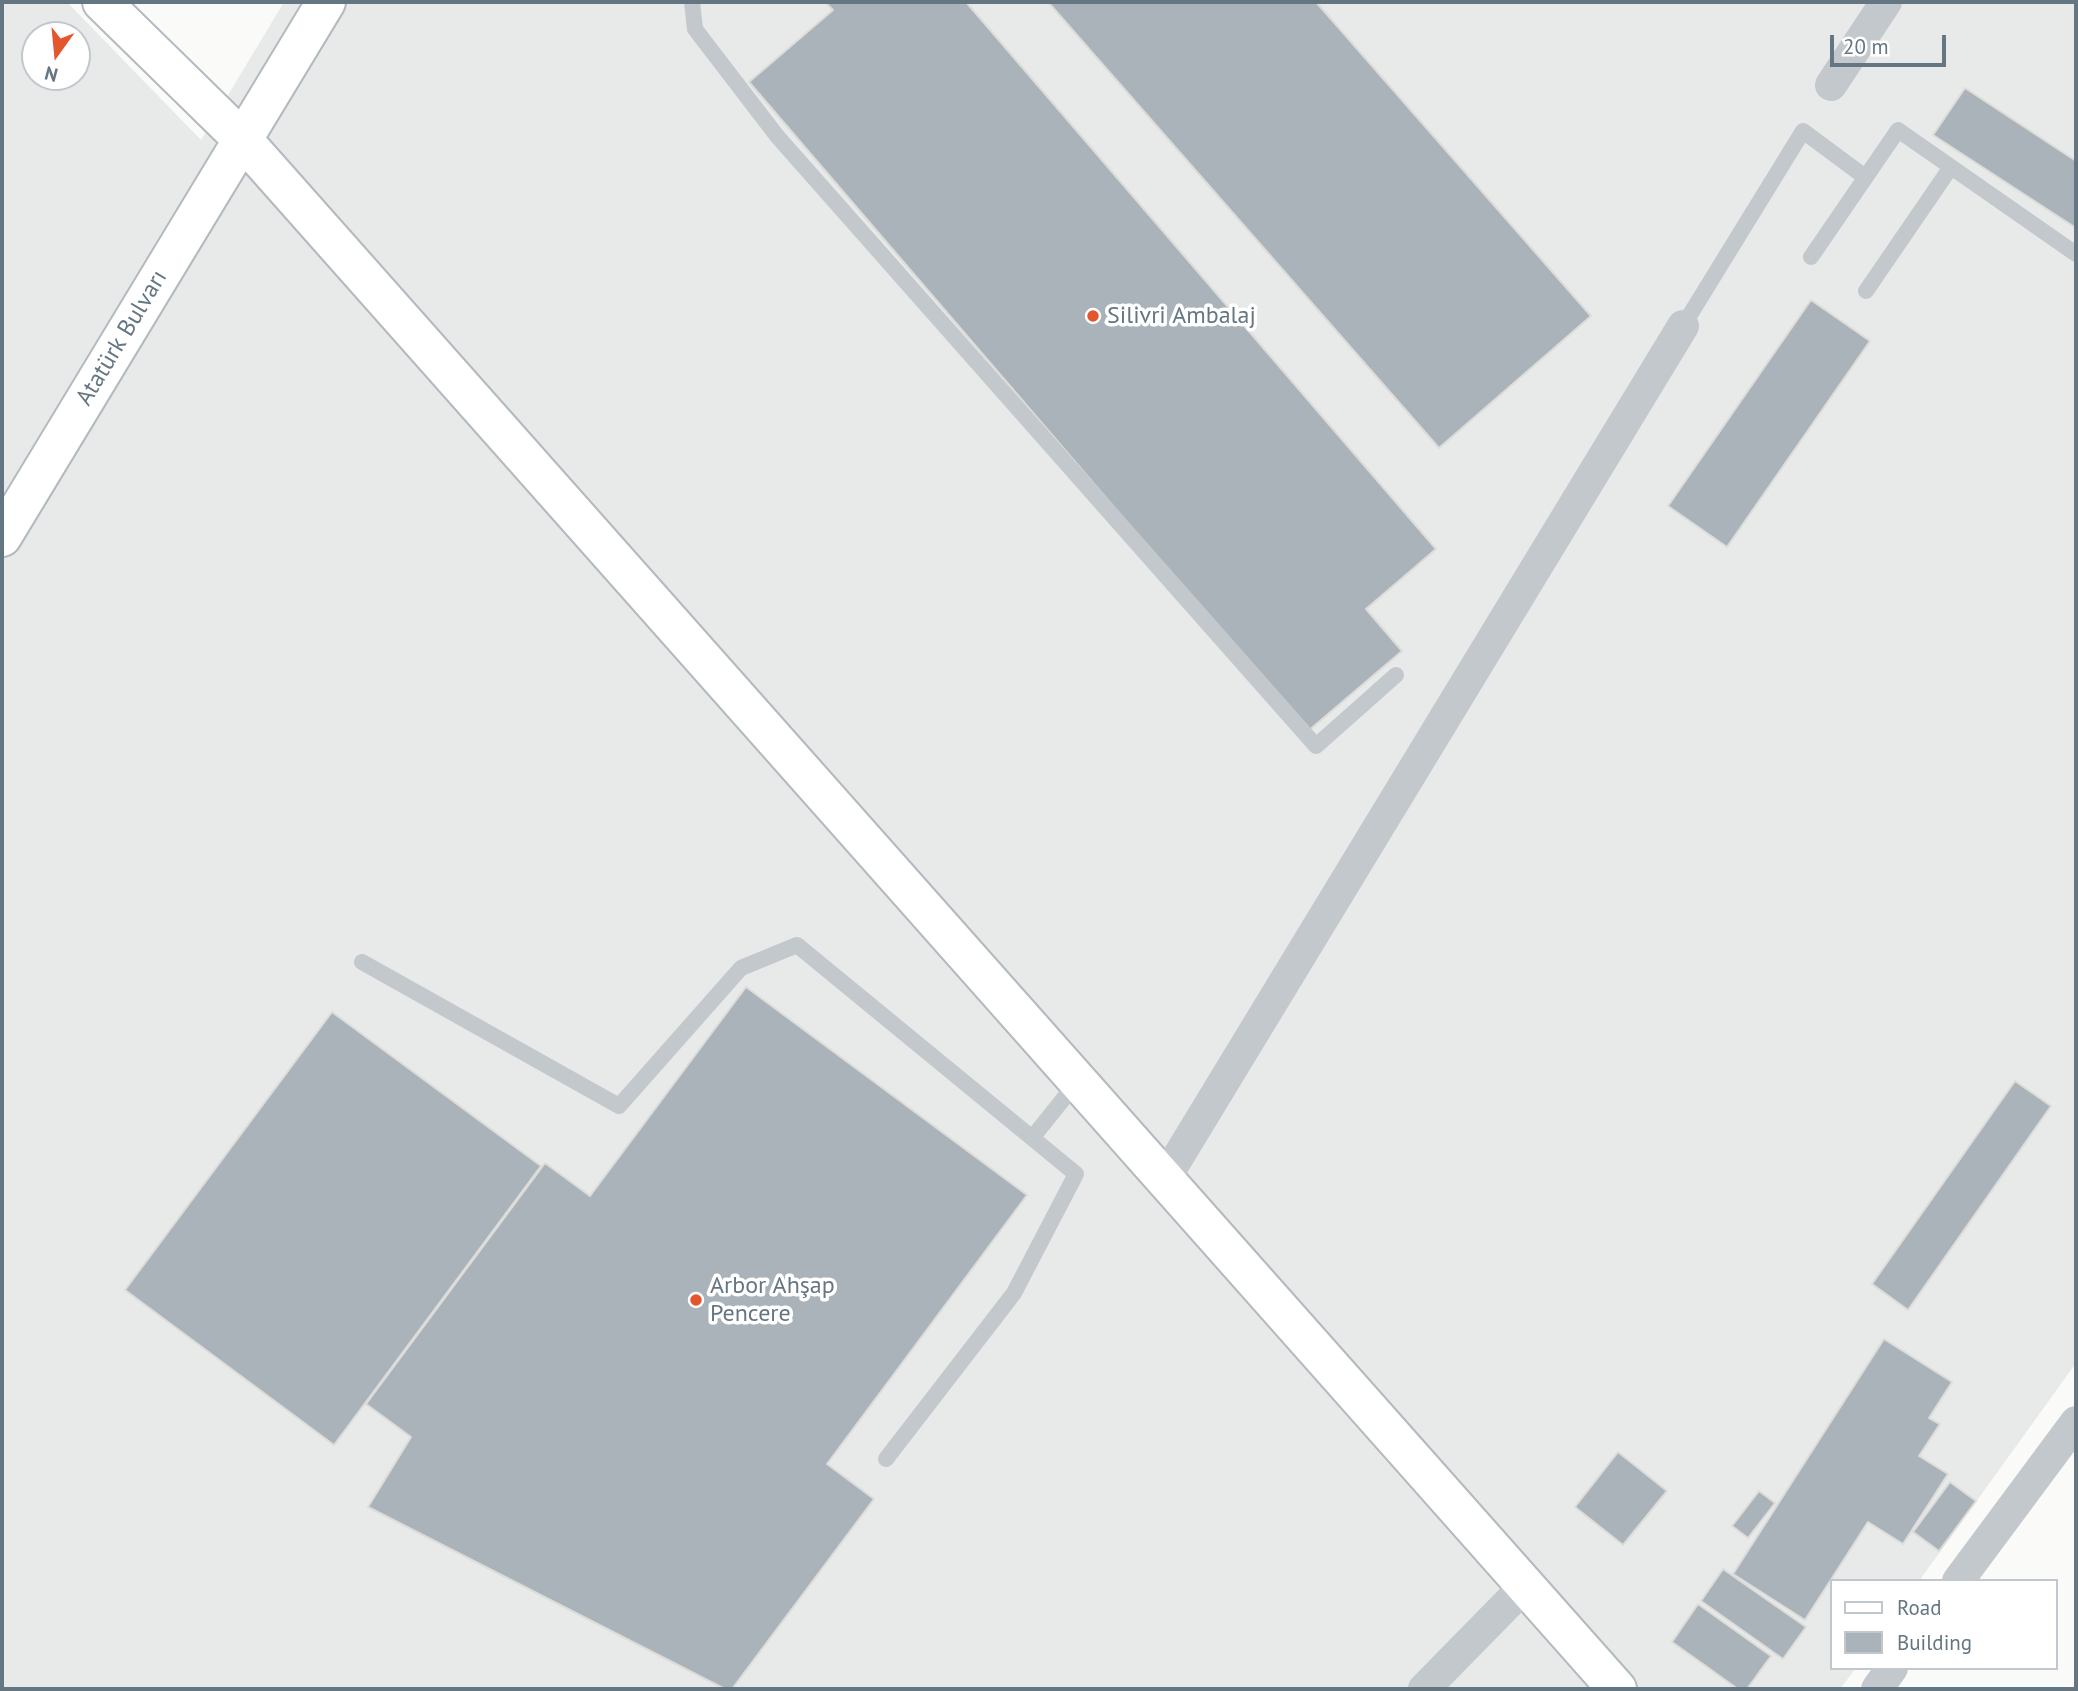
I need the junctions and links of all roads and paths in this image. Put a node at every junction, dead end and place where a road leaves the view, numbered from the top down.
1 (102, 2) edge
2 (326, 2) edge
3 (692, 2) edge
4 (1886, 2) edge
5 (1830, 85) dead end
6 (243, 139) junction
7 (1951, 167) junction
8 (1866, 177) junction
9 (2076, 254) edge
10 (1811, 257) dead end
11 (1866, 291) dead end
12 (1683, 326) joint
13 (2, 537) edge
14 (1396, 675) dead end
15 (362, 962) dead end
16 (1077, 1082) junction
17 (1032, 1138) junction
18 (1164, 1180) junction
19 (2076, 1422) edge
20 (886, 1460) dead end
21 (1959, 1579) edge
22 (1525, 1586) junction
23 (1891, 1670) edge
24 (1424, 1689) edge
25 (1617, 1689) edge
26 (1877, 1689) edge

1 - 6 street
2 - 6 street, Atatürk Bulvarı
3 - 14 lane
4 - 5 street
6 - 13 street, Atatürk Bulvarı
6 - 16 street
7 - 8 lane
7 - 9 lane
7 - 11 lane
8 - 10 lane
8 - 12 lane
12 - 18 street
15 - 17 lane
16 - 17 lane
16 - 18 street
17 - 20 lane
18 - 22 street
19 - 21 street
22 - 24 street
22 - 25 street
23 - 26 street

